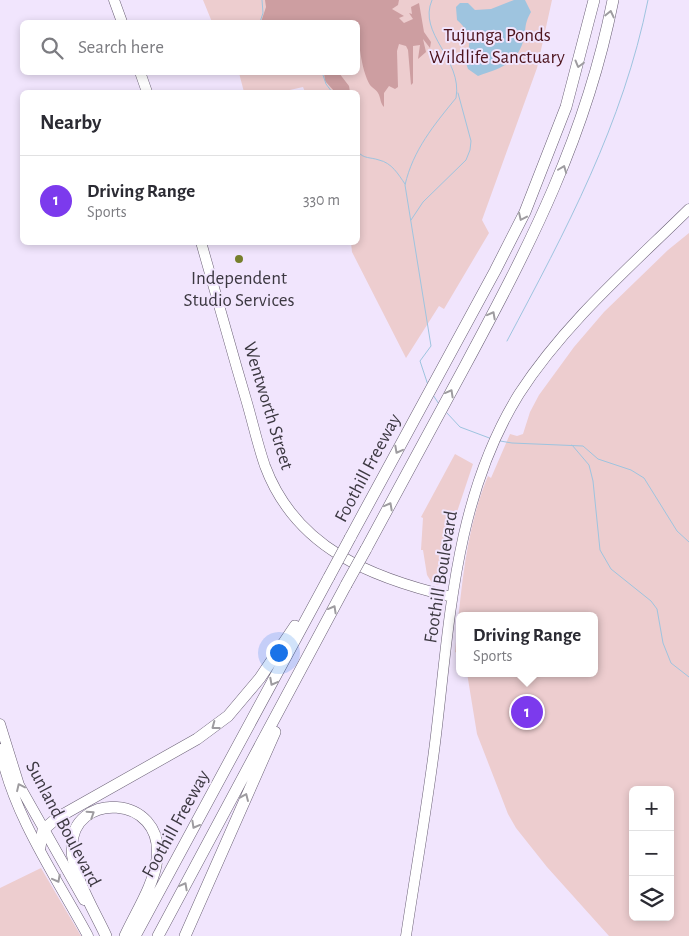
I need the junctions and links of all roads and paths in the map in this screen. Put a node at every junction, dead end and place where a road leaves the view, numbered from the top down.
1 (114, 0) edge
2 (594, 0) edge
3 (613, 0) edge
4 (121, 20) edge
5 (141, 75) edge
6 (146, 90) edge
7 (689, 209) edge
8 (202, 245) edge
9 (329, 577) junction
10 (452, 598) junction
11 (319, 634) junction
12 (0, 724) edge
13 (0, 749) edge
14 (43, 830) junction
15 (40, 847) junction
16 (88, 936) edge
17 (105, 936) edge
18 (125, 936) edge
19 (135, 936) edge
20 (158, 936) edge
21 (185, 936) edge
22 (406, 936) edge

1 - 4 main road
2 -> 9 highway, Foothill Freeway, bridge
11 -> 3 highway, Foothill Freeway, bridge
5 - 6 main road
7 - 10 main road, Foothill Boulevard
8 - 10 main road, Wentworth Street
9 -> 14 highway
9 -> 19 highway, Foothill Freeway
10 - 22 main road, Foothill Boulevard
20 -> 11 highway, Foothill Freeway
21 -> 11 highway
14 -> 12 main road, Sunland Boulevard
13 - 15 main road, Sunland Boulevard
14 - 15 highway
14 - 17 main road, Sunland Boulevard
15 -> 16 main road, Sunland Boulevard
17 -> 18 highway

